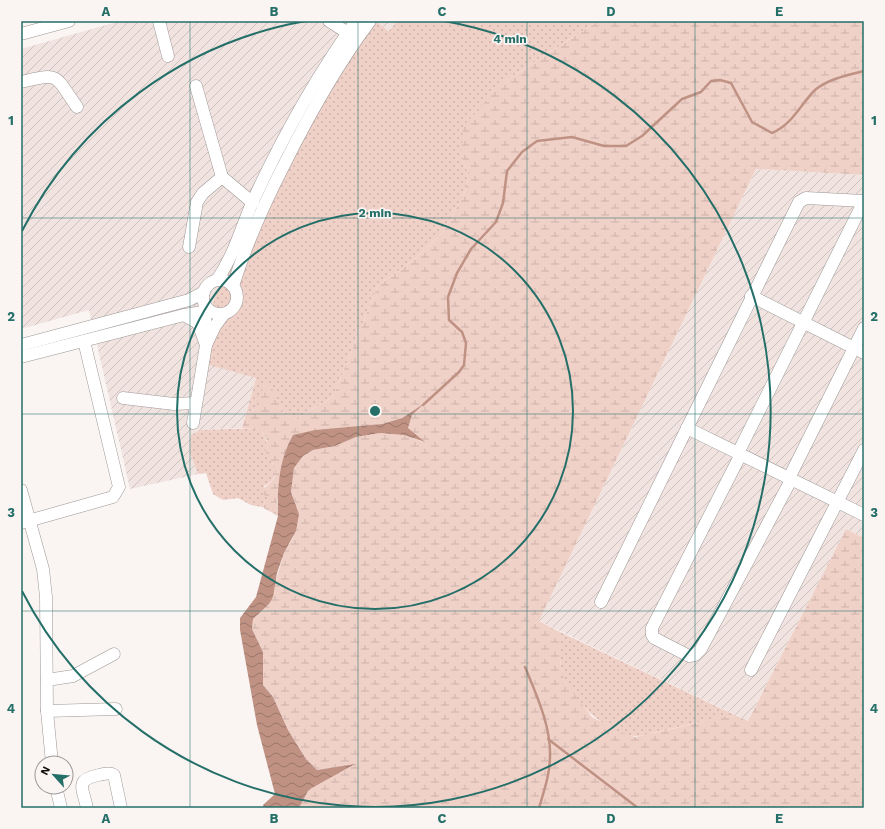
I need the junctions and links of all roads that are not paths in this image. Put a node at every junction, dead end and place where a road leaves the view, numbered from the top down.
1 (69, 21) edge
2 (159, 21) edge
3 (329, 21) edge
4 (356, 21) edge
5 (370, 21) edge
6 (348, 33) junction
7 (21, 34) edge
8 (168, 56) dead end
9 (21, 82) edge
10 (196, 86) dead end
11 (77, 107) dead end
12 (222, 177) junction
13 (864, 201) edge
14 (252, 203) junction
15 (189, 247) dead end
16 (217, 280) junction
17 (233, 286) junction
18 (204, 292) junction
19 (751, 296) junction
20 (207, 311) junction
21 (224, 314) junction
22 (184, 315) junction
23 (803, 322) junction
24 (864, 328) edge
25 (84, 340) junction
26 (206, 344) junction
27 (21, 345) edge
28 (859, 350) edge
29 (21, 357) edge
30 (123, 398) dead end
31 (195, 403) junction
32 (193, 422) dead end
33 (687, 428) junction
34 (864, 450) edge
35 (739, 454) junction
36 (790, 479) junction
37 (21, 490) edge
38 (838, 503) junction
39 (864, 516) edge
40 (25, 522) edge
41 (601, 602) dead end
42 (114, 654) dead end
43 (751, 670) dead end
44 (47, 680) junction
45 (116, 709) dead end
46 (47, 711) junction
47 (51, 755) edge
48 (58, 795) edge
49 (61, 808) edge
50 (87, 808) edge
51 (121, 808) edge

1 - 7 street
2 - 8 street
3 - 6 street
4 - 6 street
5 - 17 street
6 - 14 street
9 - 11 street
10 - 12 street
12 - 14 street
12 - 15 street
13 - 19 street
13 - 23 street
14 - 16 street
16 - 17 street
16 - 18 street
17 - 21 street
18 - 20 street
18 - 27 street
19 - 23 street
19 - 33 street
20 - 21 street
20 - 22 street
20 - 26 street
21 - 26 street
22 - 25 street
22 - 26 street
23 - 28 street
23 - 35 street
24 - 28 street
25 - 29 street
25 - 40 street
26 - 31 street
28 - 36 street
30 - 31 street
31 - 32 street
33 - 35 street
33 - 41 street
34 - 38 street
35 - 36 street
35 - 36 street
36 - 38 street
37 - 40 street
38 - 39 street
38 - 43 street
40 - 44 street
42 - 44 street
44 - 46 street
45 - 46 street
46 - 47 street
48 - 49 street
50 - 51 street

